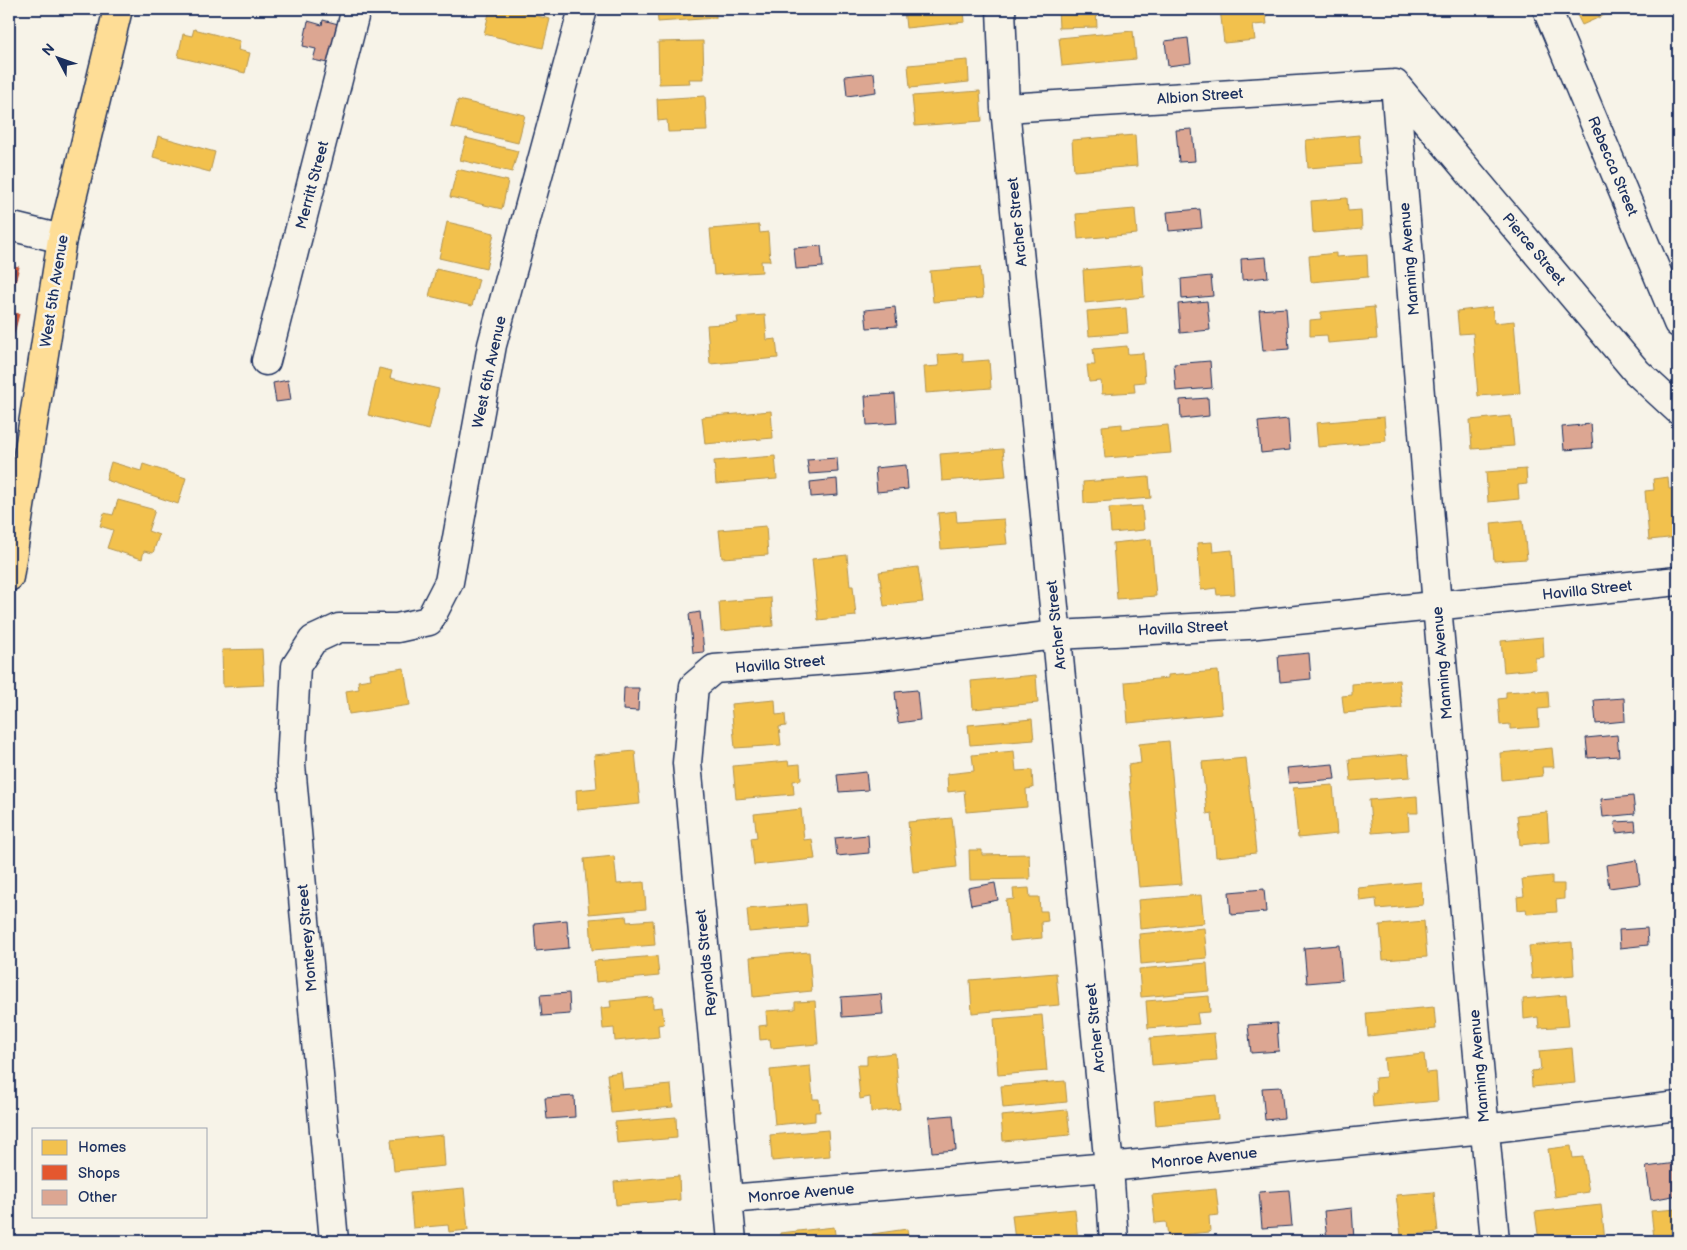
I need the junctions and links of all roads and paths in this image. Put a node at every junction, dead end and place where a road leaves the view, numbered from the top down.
1 (118, 9) edge
2 (356, 9) edge
3 (583, 9) edge
4 (1002, 9) edge
5 (1547, 9) edge
6 (1395, 84) junction
7 (1006, 108) junction
8 (9, 226) edge
9 (62, 238) junction
10 (1678, 323) edge
11 (266, 361) dead end
12 (1678, 410) edge
13 (9, 577) edge
14 (1678, 581) edge
15 (1437, 606) junction
16 (1057, 635) junction
17 (313, 640) joint
18 (694, 686) joint
19 (1678, 1106) edge
20 (1484, 1129) junction
21 (1109, 1167) junction
22 (729, 1199) junction
23 (334, 1241) edge
24 (732, 1241) edge
25 (1114, 1241) edge
26 (1495, 1241) edge

1 - 9 main road, West 5th Avenue
2 - 11 street, Merritt Street
3 - 17 street, West 6th Avenue
4 - 7 street, Archer Street
5 - 10 street, Rebecca Street
6 - 7 street, Albion Street
6 - 12 street, Pierce Street
6 - 15 street, Manning Avenue
7 - 16 street, Archer Street
8 - 9 street
9 - 13 main road, West 5th Avenue
14 - 15 street, Havilla Street
15 - 16 street, Havilla Street
15 - 20 street, Manning Avenue
16 - 18 street, Havilla Street
16 - 21 street, Archer Street
17 - 23 street, Monterey Street
18 - 22 street, Reynolds Street
19 - 20 street, Monroe Avenue
20 - 21 street, Monroe Avenue
20 - 26 street, Manning Avenue
21 - 22 street, Monroe Avenue
21 - 25 street, Archer Street
22 - 24 street, Reynolds Street

